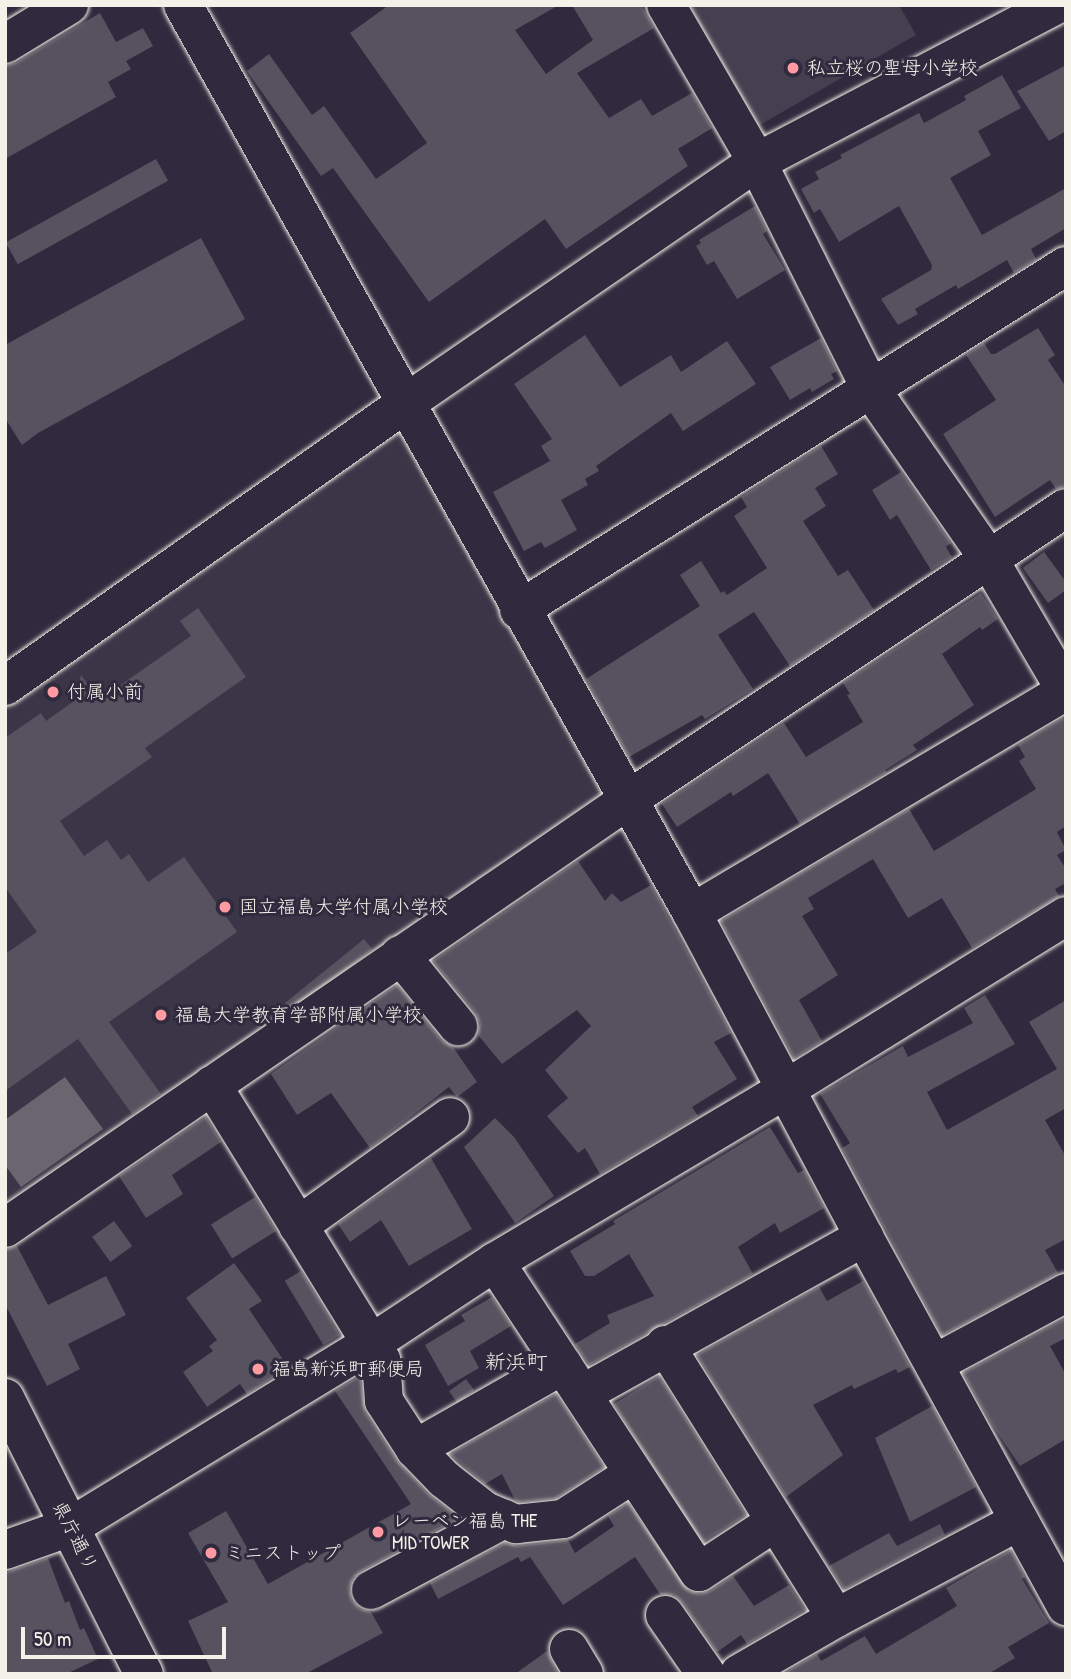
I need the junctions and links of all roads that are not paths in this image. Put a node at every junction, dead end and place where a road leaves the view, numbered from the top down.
1 (69, 5) edge
2 (183, 5) edge
3 (666, 5) edge
4 (1056, 5) edge
5 (1066, 20) edge
6 (7, 37) edge
7 (757, 162) junction
8 (1066, 266) edge
9 (870, 388) junction
10 (406, 403) junction
11 (1066, 508) edge
12 (988, 558) junction
13 (519, 610) junction
14 (5, 686) edge
15 (1066, 691) edge
16 (628, 800) junction
17 (692, 913) junction
18 (1066, 916) edge
19 (400, 956) junction
20 (458, 1026) dead end
21 (212, 1084) junction
22 (786, 1089) junction
23 (450, 1117) dead end
24 (298, 1226) junction
25 (5, 1228) edge
26 (864, 1237) junction
27 (495, 1262) junction
28 (1066, 1293) edge
29 (372, 1343) junction
30 (665, 1345) junction
31 (934, 1364) junction
32 (572, 1380) junction
33 (5, 1398) edge
34 (415, 1449) junction
35 (634, 1474) junction
36 (504, 1519) junction
37 (1019, 1521) junction
38 (775, 1522) junction
39 (70, 1527) junction
40 (5, 1550) edge
41 (371, 1590) dead end
42 (1066, 1606) edge
43 (665, 1615) dead end
44 (836, 1618) junction
45 (144, 1674) edge
46 (706, 1674) edge
47 (738, 1674) edge

1 - 6 street
2 - 10 street
3 - 7 street
4 - 5 street
4 - 7 street
7 - 9 street
7 - 10 street
8 - 9 street
9 - 12 street
9 - 13 street
10 - 13 street
10 - 14 street
11 - 12 street
12 - 15 street
12 - 16 street
13 - 16 street
15 - 17 street
16 - 17 street
16 - 19 street
17 - 22 street
18 - 22 street
19 - 20 street
19 - 21 street
21 - 24 street
21 - 25 street
22 - 26 street
22 - 27 street
23 - 24 street
24 - 29 street
26 - 30 street
26 - 31 street
27 - 29 street
27 - 32 street
28 - 31 street
29 - 34 street
29 - 39 street
30 - 32 street
30 - 38 street
31 - 37 street
32 - 34 street
32 - 35 street
33 - 39 street, 県庁通り
34 - 36 street
35 - 36 street
35 - 38 street
36 - 41 street
37 - 42 street
37 - 44 street
38 - 44 street
39 - 40 street
39 - 45 street, 県庁通り
43 - 46 street
44 - 47 street

